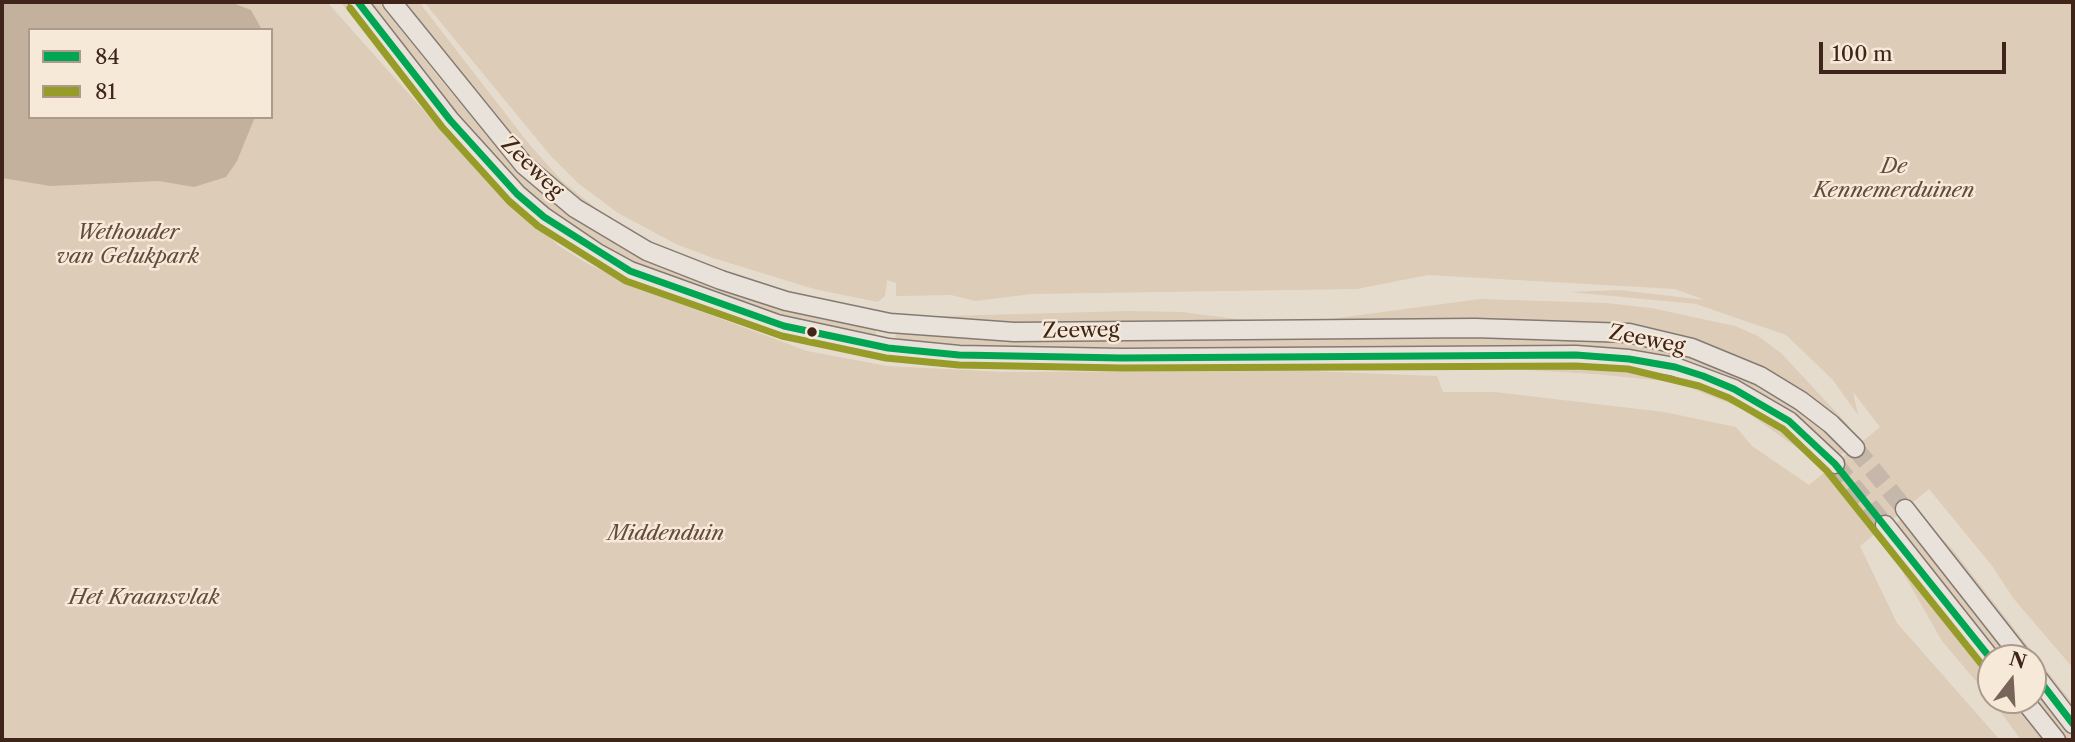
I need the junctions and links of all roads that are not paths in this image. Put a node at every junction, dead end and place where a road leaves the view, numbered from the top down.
1 (358, 2) edge
2 (392, 2) edge
3 (1855, 448) tunnel mouth
4 (1835, 464) tunnel mouth
5 (1905, 509) tunnel mouth
6 (1885, 525) tunnel mouth
7 (1979, 644) edge
8 (2011, 644) edge
9 (2047, 690) edge
10 (2035, 714) edge
11 (2073, 724) edge
12 (2056, 740) edge

1 - 4 main road, Zeeweg
2 - 3 main road, Zeeweg
5 - 8 main road
6 - 7 main road
9 - 11 main road
10 - 12 main road

